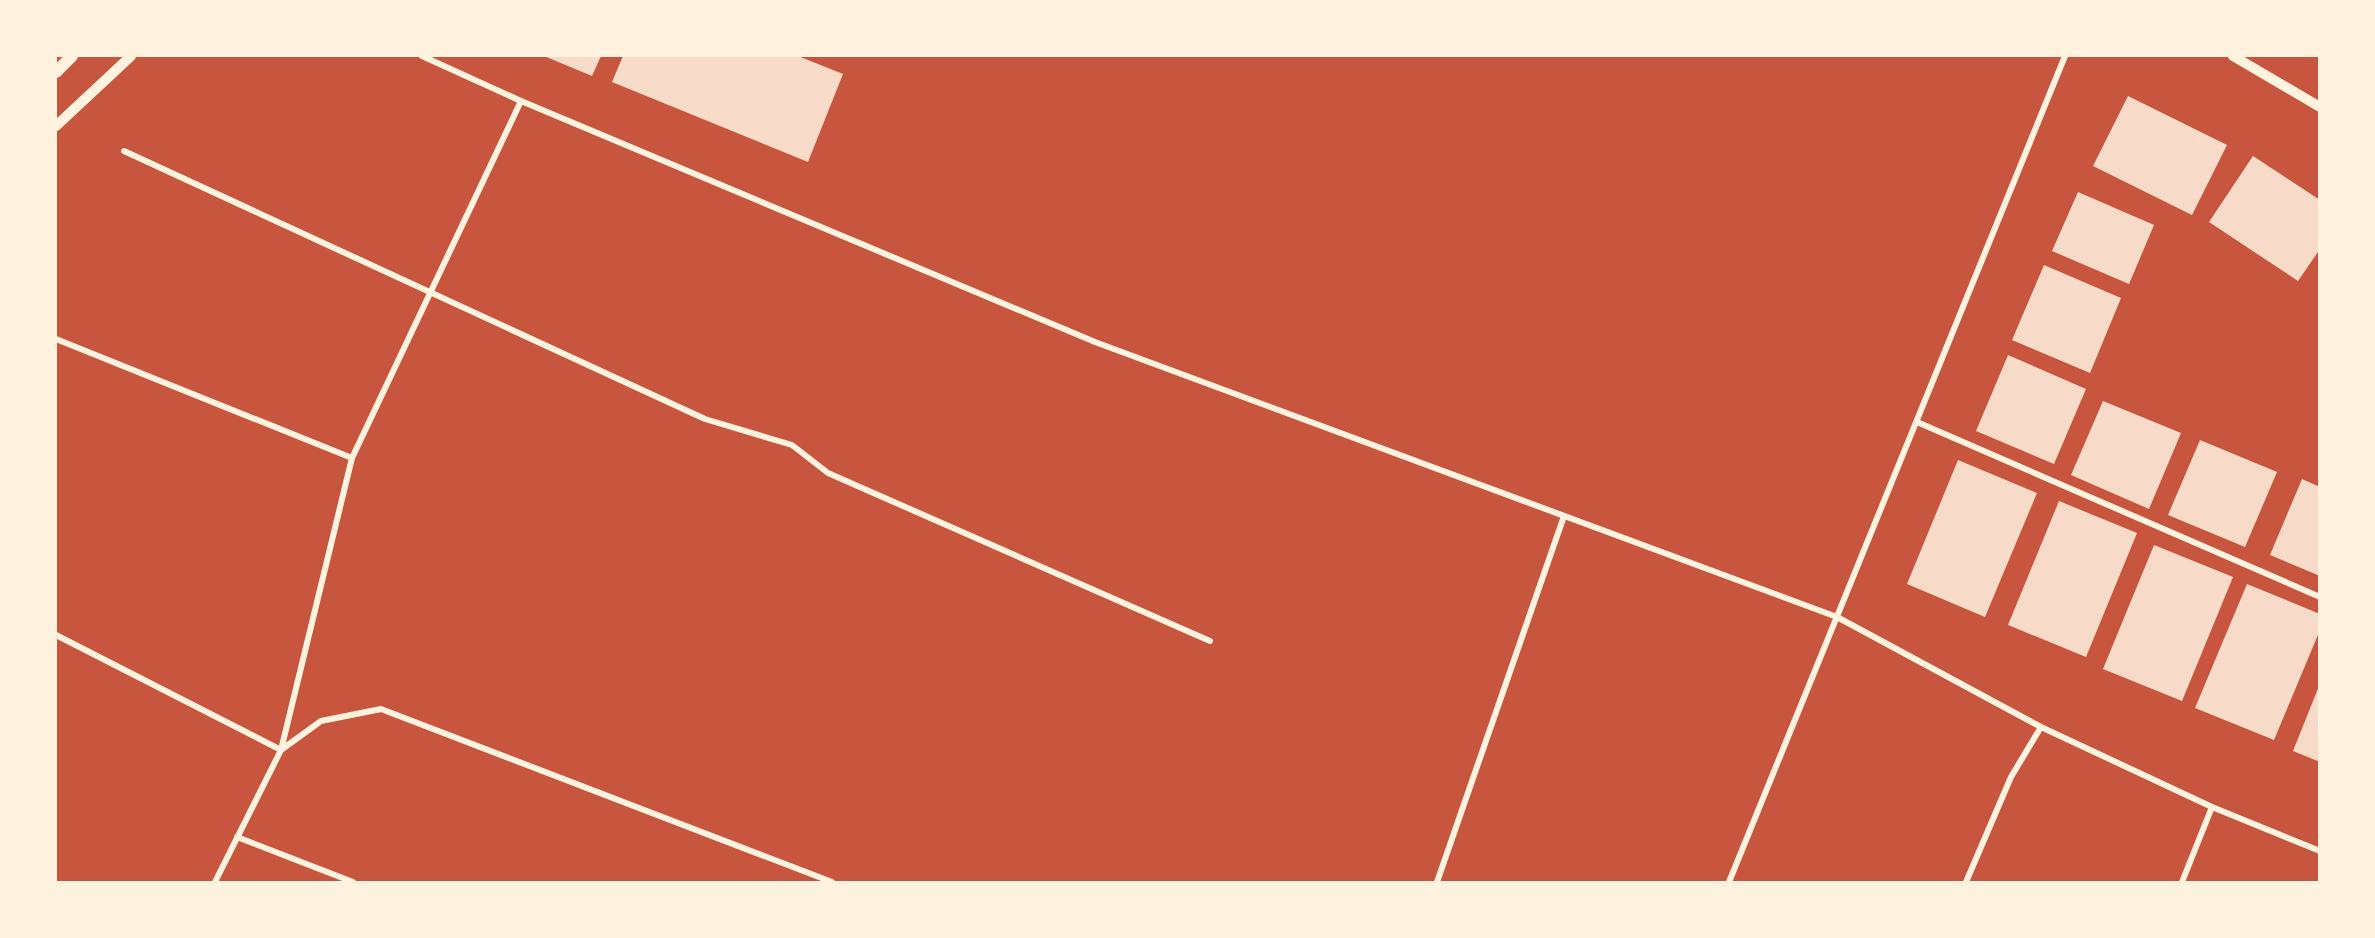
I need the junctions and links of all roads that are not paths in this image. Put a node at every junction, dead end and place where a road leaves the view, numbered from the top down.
1 (72, 56) edge
2 (131, 56) edge
3 (422, 56) edge
4 (2065, 56) edge
5 (2233, 56) edge
6 (56, 72) edge
7 (521, 101) junction
8 (2319, 107) edge
9 (56, 126) edge
10 (124, 151) dead end
11 (430, 292) junction
12 (56, 339) edge
13 (1917, 422) junction
14 (352, 458) junction
15 (1564, 516) junction
16 (2319, 597) edge
17 (1837, 618) junction
18 (56, 635) edge
19 (1210, 641) dead end
20 (2041, 727) junction
21 (281, 750) junction
22 (2212, 807) junction
23 (237, 837) junction
24 (2319, 850) edge
25 (215, 882) edge
26 (352, 882) edge
27 (832, 882) edge
28 (1437, 882) edge
29 (1729, 882) edge
30 (1966, 882) edge
31 (2182, 882) edge

1 - 6 main road
2 - 9 street
3 - 7 street
4 - 13 street
5 - 8 street
7 - 11 street
7 - 15 street
10 - 11 street
11 - 14 street
11 - 19 street
12 - 14 street
13 - 16 street
13 - 17 street
14 - 21 street
15 - 17 street
15 - 28 street
17 - 20 street
17 - 29 street
18 - 21 street
20 - 22 street
20 - 30 street
21 - 23 street
21 - 27 street
22 - 24 street
22 - 31 street
23 - 25 street
23 - 26 street

